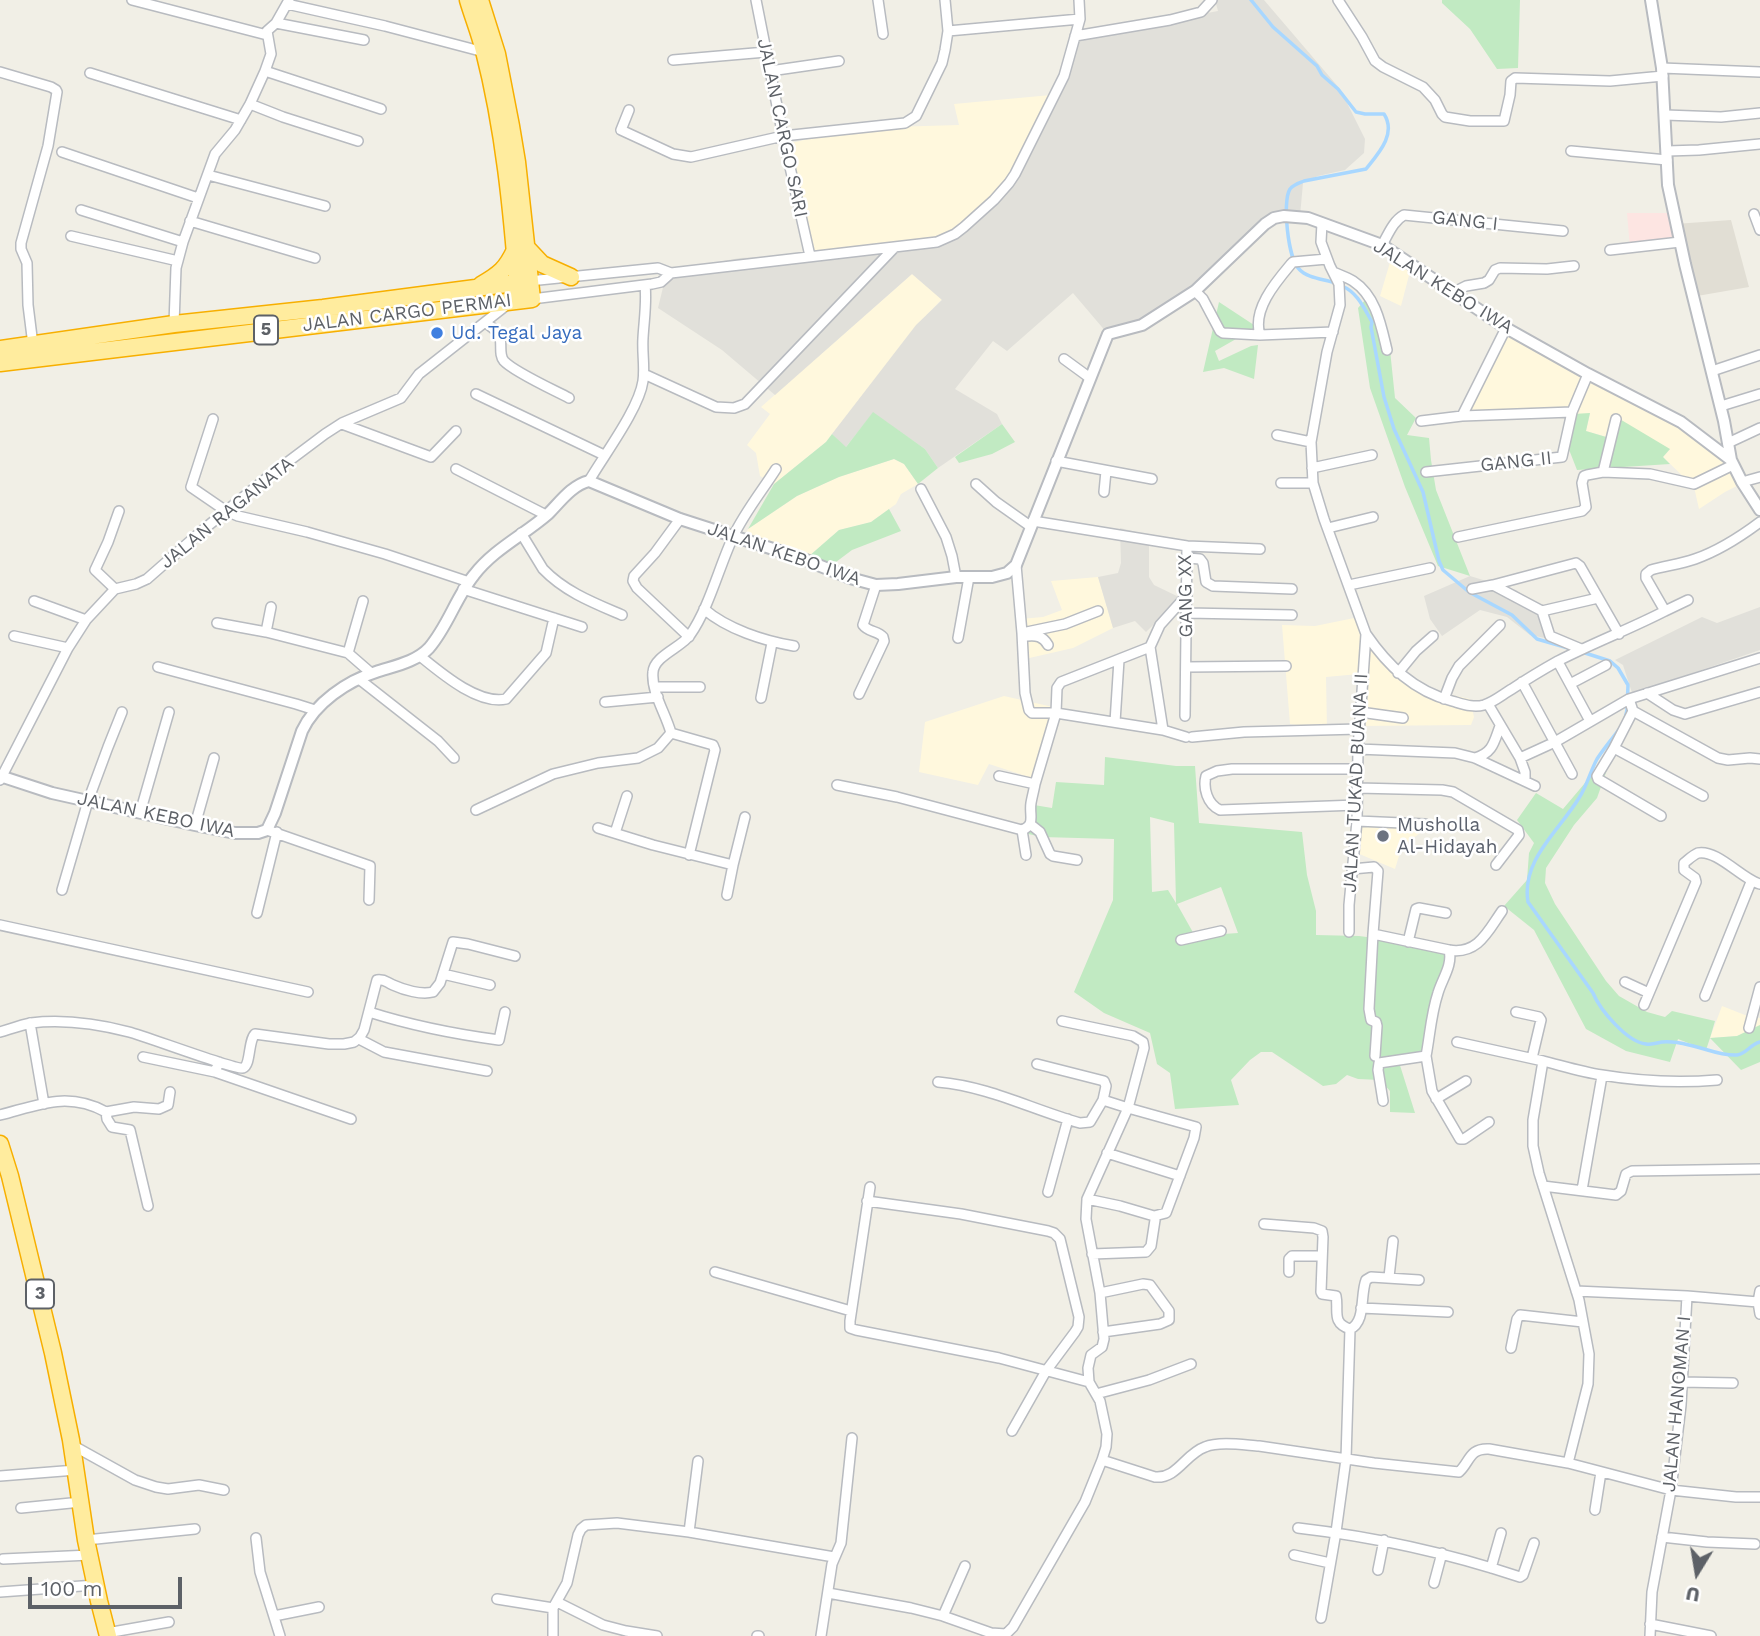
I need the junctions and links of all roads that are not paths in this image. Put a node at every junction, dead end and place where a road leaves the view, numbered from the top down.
1 (132, 0) edge
2 (468, 0) edge
3 (480, 0) edge
4 (756, 0) edge
5 (878, 0) edge
6 (945, 0) edge
7 (1079, 0) edge
8 (1212, 0) edge
9 (1338, 0) edge
10 (1651, 0) edge
11 (288, 2) edge
12 (1080, 19) junction
13 (276, 23) junction
14 (948, 31) junction
15 (267, 34) junction
16 (883, 34) dead end
17 (1075, 36) junction
18 (364, 40) dead end
19 (484, 52) junction
20 (766, 52) junction
21 (673, 60) dead end
22 (839, 61) dead end
23 (265, 71) junction
24 (770, 71) junction
25 (0, 72) edge
26 (1662, 72) junction
27 (1760, 72) edge
28 (90, 73) dead end
29 (250, 104) junction
30 (381, 109) dead end
31 (629, 110) dead end
32 (1760, 113) edge
33 (1665, 116) junction
34 (241, 120) junction
35 (783, 136) junction
36 (358, 141) dead end
37 (1760, 144) edge
38 (1571, 151) dead end
39 (62, 152) dead end
40 (1667, 156) junction
41 (208, 175) junction
42 (198, 198) junction
43 (325, 206) dead end
44 (81, 210) dead end
45 (1754, 214) dead end
46 (190, 220) junction
47 (1322, 223) junction
48 (1760, 230) edge
49 (1563, 231) dead end
50 (72, 236) dead end
51 (183, 242) junction
52 (1680, 243) junction
53 (1382, 245) junction
54 (521, 248) junction
55 (894, 248) junction
56 (1610, 250) dead end
57 (810, 256) junction
58 (315, 258) dead end
59 (1327, 259) junction
60 (178, 261) junction
61 (1574, 266) dead end
62 (1333, 272) junction
63 (671, 273) junction
64 (605, 274) junction
65 (571, 277) junction
66 (523, 282) junction
67 (645, 285) junction
68 (469, 290) junction
69 (605, 290) junction
70 (1195, 290) junction
71 (1454, 292) junction
72 (521, 300) junction
73 (486, 323) junction
74 (174, 324) junction
75 (1506, 328) junction
76 (1333, 332) junction
77 (1260, 335) junction
78 (33, 345) junction
79 (0, 349) edge
80 (1387, 350) dead end
81 (1760, 355) edge
82 (1063, 359) dead end
83 (0, 363) edge
84 (1712, 371) junction
85 (643, 374) junction
86 (1588, 374) junction
87 (1090, 378) junction
88 (476, 394) dead end
89 (1760, 394) edge
90 (569, 398) dead end
91 (1721, 406) junction
92 (1572, 412) junction
93 (1462, 416) junction
94 (213, 419) dead end
95 (1616, 419) dead end
96 (1421, 421) dead end
97 (342, 424) junction
98 (1760, 428) edge
99 (456, 431) dead end
100 (1726, 431) junction
101 (1277, 435) dead end
102 (1311, 442) junction
103 (1708, 443) junction
104 (1728, 443) junction
105 (604, 455) junction
106 (1372, 455) dead end
107 (1056, 461) junction
108 (1732, 463) junction
109 (1312, 468) junction
110 (456, 469) dead end
111 (776, 469) dead end
112 (1106, 471) junction
113 (1426, 472) dead end
114 (1603, 472) junction
115 (1760, 477) edge
116 (1152, 479) dead end
117 (589, 481) junction
118 (1742, 482) junction
119 (1281, 483) dead end
120 (1313, 483) junction
121 (976, 484) dead end
122 (921, 489) dead end
123 (1104, 492) dead end
124 (1760, 510) edge
125 (119, 511) dead end
126 (226, 511) junction
127 (546, 516) junction
128 (1373, 517) dead end
129 (680, 519) junction
130 (1760, 523) edge
131 (1031, 524) junction
132 (1328, 528) junction
133 (521, 533) junction
134 (734, 535) junction
135 (1458, 537) dead end
136 (1187, 546) junction
137 (1260, 549) dead end
138 (1187, 558) junction
139 (1016, 565) junction
140 (1430, 568) dead end
141 (956, 577) junction
142 (969, 577) junction
143 (466, 585) junction
144 (876, 585) junction
145 (1349, 585) junction
146 (1493, 585) junction
147 (115, 589) junction
148 (1292, 589) dead end
149 (1472, 589) dead end
150 (1187, 595) junction
151 (1598, 598) junction
152 (1688, 600) dead end
153 (34, 601) dead end
154 (363, 601) dead end
155 (271, 607) dead end
156 (704, 609) junction
157 (1098, 611) dead end
158 (1542, 611) junction
159 (1665, 611) junction
160 (1187, 613) junction
161 (622, 615) dead end
162 (1292, 615) dead end
163 (554, 618) junction
164 (86, 620) junction
165 (217, 623) dead end
166 (1500, 625) dead end
167 (582, 627) dead end
168 (266, 632) junction
169 (1366, 634) junction
170 (1619, 634) junction
171 (1022, 635) junction
172 (14, 636) dead end
173 (1433, 636) dead end
174 (689, 637) junction
175 (958, 638) dead end
176 (772, 643) junction
177 (1048, 645) dead end
178 (794, 646) dead end
179 (1150, 647) junction
180 (68, 648) junction
181 (1579, 650) junction
182 (348, 653) junction
183 (420, 656) junction
184 (1760, 658) edge
185 (1119, 660) junction
186 (1558, 662) junction
187 (1286, 666) dead end
188 (1606, 666) dead end
189 (158, 667) dead end
190 (1186, 667) junction
191 (372, 673) junction
192 (1398, 673) junction
193 (359, 679) junction
194 (1522, 682) junction
195 (1570, 684) junction
196 (655, 687) junction
197 (700, 687) dead end
198 (1760, 692) edge
199 (1647, 693) junction
200 (859, 694) dead end
201 (658, 697) junction
202 (761, 698) dead end
203 (1444, 699) junction
204 (1627, 701) junction
205 (605, 702) dead end
206 (1488, 704) junction
207 (315, 710) junction
208 (1633, 711) junction
209 (122, 712) dead end
210 (169, 712) dead end
211 (1360, 712) junction
212 (1056, 713) junction
213 (1185, 716) dead end
214 (1403, 718) dead end
215 (1590, 721) junction
216 (1115, 722) junction
217 (1500, 726) junction
218 (1359, 729) junction
219 (1163, 730) junction
220 (671, 733) junction
221 (1555, 742) junction
222 (1614, 748) junction
223 (1358, 749) junction
224 (1519, 756) junction
225 (214, 758) dead end
226 (454, 758) dead end
227 (1475, 758) junction
228 (1760, 760) edge
229 (1357, 769) junction
230 (1572, 774) dead end
231 (999, 776) dead end
232 (0, 778) edge
233 (1525, 781) junction
234 (1035, 784) junction
235 (837, 785) dead end
236 (1535, 786) dead end
237 (1357, 788) junction
238 (627, 796) dead end
239 (1703, 796) dead end
240 (88, 802) junction
241 (1357, 805) junction
242 (476, 810) dead end
243 (140, 813) junction
244 (1661, 816) dead end
245 (745, 817) dead end
246 (1357, 821) junction
247 (1030, 824) junction
248 (1425, 824) dead end
249 (195, 825) junction
250 (598, 828) dead end
251 (1022, 830) junction
252 (272, 831) junction
253 (615, 833) junction
254 (689, 855) junction
255 (1026, 855) dead end
256 (1077, 860) dead end
257 (733, 865) junction
258 (1496, 866) dead end
259 (1352, 869) junction
260 (1755, 883) edge
261 (62, 890) dead end
262 (727, 895) dead end
263 (369, 900) dead end
264 (1502, 911) dead end
265 (257, 913) dead end
266 (1446, 913) dead end
267 (0, 925) edge
268 (1221, 931) dead end
269 (1349, 932) dead end
270 (1373, 934) junction
271 (1181, 940) dead end
272 (1408, 942) junction
273 (1450, 950) junction
274 (515, 956) dead end
275 (443, 974) junction
276 (1625, 982) dead end
277 (490, 985) dead end
278 (1760, 988) edge
279 (308, 992) dead end
280 (1649, 993) junction
281 (1705, 996) dead end
282 (1644, 1005) dead end
283 (369, 1012) junction
284 (505, 1012) dead end
285 (1516, 1012) dead end
286 (1062, 1021) dead end
287 (30, 1023) junction
288 (1749, 1028) dead end
289 (0, 1032) edge
290 (359, 1039) junction
291 (1457, 1041) dead end
292 (1375, 1056) dead end
293 (1426, 1056) junction
294 (143, 1057) dead end
295 (1532, 1058) junction
296 (1543, 1061) junction
297 (219, 1062) junction
298 (1038, 1064) dead end
299 (487, 1071) dead end
300 (215, 1072) junction
301 (1602, 1076) junction
302 (1717, 1080) dead end
303 (939, 1082) dead end
304 (1466, 1082) dead end
305 (170, 1092) dead end
306 (1436, 1099) junction
307 (1103, 1100) junction
308 (1383, 1101) dead end
309 (44, 1104) junction
310 (1128, 1108) junction
311 (106, 1112) junction
312 (0, 1115) edge
313 (351, 1119) dead end
314 (1068, 1119) junction
315 (1489, 1122) dead end
316 (0, 1144) edge
317 (1107, 1153) junction
318 (1760, 1169) edge
319 (1180, 1176) junction
320 (1543, 1185) junction
321 (870, 1187) dead end
322 (1582, 1189) junction
323 (1048, 1192) dead end
324 (1087, 1199) junction
325 (867, 1201) junction
326 (148, 1206) dead end
327 (1154, 1216) junction
328 (1264, 1224) dead end
329 (1392, 1241) dead end
330 (1092, 1254) junction
331 (1322, 1256) junction
332 (715, 1272) dead end
333 (1289, 1272) dead end
334 (1388, 1277) junction
335 (1419, 1280) dead end
336 (1576, 1291) junction
337 (1760, 1291) edge
338 (1100, 1293) junction
339 (1687, 1296) junction
340 (1758, 1302) edge
341 (1361, 1308) junction
342 (851, 1311) junction
343 (1448, 1312) dead end
344 (1760, 1314) edge
345 (1583, 1322) junction
346 (1350, 1329) junction
347 (1103, 1332) junction
348 (1511, 1348) dead end
349 (1191, 1364) dead end
350 (1046, 1371) junction
351 (1089, 1382) junction
352 (1682, 1382) junction
353 (1733, 1383) dead end
354 (1096, 1394) junction
355 (1012, 1431) dead end
356 (852, 1438) dead end
357 (72, 1445) junction
358 (1346, 1459) junction
359 (1102, 1460) junction
360 (698, 1461) dead end
361 (1568, 1463) junction
362 (76, 1470) junction
363 (1601, 1472) junction
364 (0, 1476) edge
365 (224, 1490) dead end
366 (1671, 1490) junction
367 (1760, 1497) edge
368 (81, 1502) junction
369 (21, 1508) dead end
370 (1595, 1510) dead end
371 (1298, 1528) dead end
372 (195, 1529) dead end
373 (689, 1532) junction
374 (1336, 1532) junction
375 (1501, 1532) dead end
376 (1662, 1537) junction
377 (256, 1538) dead end
378 (1384, 1540) junction
379 (1534, 1543) dead end
380 (1755, 1544) dead end
381 (88, 1548) junction
382 (1442, 1553) junction
383 (1294, 1555) dead end
384 (834, 1557) junction
385 (3, 1559) dead end
386 (1330, 1563) junction
387 (965, 1566) dead end
388 (1491, 1568) junction
389 (1378, 1570) dead end
390 (1434, 1583) dead end
391 (95, 1585) junction
392 (0, 1592) edge
393 (828, 1593) junction
394 (497, 1599) dead end
395 (555, 1605) junction
396 (319, 1607) dead end
397 (274, 1616) junction
398 (943, 1616) junction
399 (1321, 1618) dead end
400 (169, 1622) dead end
401 (1650, 1624) junction
402 (108, 1635) edge
403 (999, 1635) edge
404 (280, 1636) edge
405 (553, 1636) edge
406 (657, 1636) edge
407 (821, 1636) edge
408 (1650, 1636) edge
409 (1711, 1636) edge

1 - 15 street
2 - 19 highway
3 - 54 highway
4 - 20 street, JALAN CARGO SARI
5 - 16 street
6 - 14 street
7 - 12 street, JALAN CARGO PERMAI
8 - 17 street
9 - 26 street
10 - 26 street
11 - 13 street
11 - 19 street
12 - 14 street
12 - 17 street, JALAN CARGO PERMAI
13 - 15 street
13 - 18 street
14 - 35 street
15 - 23 street
17 - 55 street, JALAN CARGO PERMAI
19 - 54 highway
20 - 21 street
20 - 24 street, JALAN CARGO SARI
22 - 24 street
23 - 29 street
23 - 30 street
24 - 35 street, JALAN CARGO SARI
25 - 78 street
26 - 27 street
26 - 33 street
28 - 34 street
29 - 34 street
29 - 36 street
31 - 35 street
32 - 33 street
33 - 40 street
34 - 41 street
35 - 57 street, JALAN CARGO SARI
37 - 40 street
38 - 40 street
39 - 42 street
40 - 52 street
41 - 42 street
41 - 43 street
42 - 46 street
44 - 51 street
45 - 48 street
46 - 51 street
46 - 58 street
47 - 53 street, JALAN KEBO IWA
47 - 59 street
47 - 70 street, JALAN KEBO IWA
49 - 53 street, GANG I
50 - 60 street
51 - 60 street
52 - 56 street
52 - 84 street
53 - 71 street, JALAN KEBO IWA
54 - 65 highway
54 - 66 highway
54 - 68 highway
55 - 57 street, JALAN CARGO PERMAI
55 - 85 street
57 - 63 street, JALAN CARGO PERMAI
59 - 62 street
59 - 77 street
60 - 74 street
61 - 71 street
62 - 76 street
62 - 80 street
63 - 64 street, JALAN CARGO PERMAI
63 - 67 street, JALAN CARGO PERMAI
64 - 65 street, JALAN CARGO PERMAI
64 - 69 street
65 - 66 street, JALAN CARGO PERMAI
66 - 68 highway, JALAN CARGO PERMAI / 5
66 - 72 highway
67 - 69 street, JALAN CARGO PERMAI
67 - 85 street
68 - 74 highway, JALAN CARGO PERMAI / 5
69 - 72 street, JALAN CARGO PERMAI
70 - 77 street
70 - 87 street, JALAN KEBO IWA
71 - 75 street, JALAN KEBO IWA
72 - 73 street, JALAN RAGANATA
72 - 83 highway, JALAN CARGO PERMAI / 5
73 - 90 street
73 - 97 street, JALAN RAGANATA
74 - 78 highway, JALAN CARGO PERMAI / 5
75 - 86 street, JALAN KEBO IWA
75 - 93 street
76 - 77 street
76 - 102 street
78 - 79 highway, JALAN CARGO PERMAI / 5
81 - 84 street
82 - 87 street
84 - 91 street
85 - 105 street
86 - 92 street, GANG II
86 - 103 street, JALAN KEBO IWA
87 - 107 street, JALAN KEBO IWA
88 - 105 street
89 - 91 street
91 - 100 street
92 - 93 street
92 - 113 street, GANG II
93 - 96 street
94 - 126 street
95 - 114 street
97 - 99 street
97 - 126 street, JALAN RAGANATA
98 - 104 street
100 - 103 street
100 - 104 street
101 - 102 street
102 - 109 street
103 - 108 street, JALAN KEBO IWA
104 - 108 street
105 - 117 street
106 - 109 street
107 - 112 street
107 - 131 street, JALAN KEBO IWA
108 - 114 street
108 - 118 street
109 - 120 street
110 - 127 street
111 - 134 street
112 - 116 street
112 - 123 street
114 - 135 street
115 - 118 street
117 - 127 street
117 - 129 street, JALAN KEBO IWA
118 - 124 street
119 - 120 street
120 - 132 street
121 - 131 street
122 - 141 street
125 - 147 street
126 - 143 street
126 - 147 street, JALAN RAGANATA
127 - 133 street
128 - 132 street
129 - 134 street, JALAN KEBO IWA
129 - 174 street
130 - 159 street
131 - 136 street, GANG XX
131 - 139 street, JALAN KEBO IWA
132 - 145 street
133 - 143 street
133 - 161 street
134 - 144 street, JALAN KEBO IWA
134 - 156 street
136 - 137 street
136 - 138 street, GANG XX
138 - 148 street
138 - 150 street, GANG XX
139 - 142 street, JALAN KEBO IWA
139 - 171 street
140 - 145 street
141 - 142 street, JALAN KEBO IWA
141 - 144 street, JALAN KEBO IWA
142 - 175 street
143 - 163 street
143 - 183 street
144 - 200 street
145 - 169 street
146 - 149 street
146 - 151 street
146 - 158 street
147 - 164 street, JALAN RAGANATA
150 - 160 street, GANG XX
150 - 179 street
151 - 158 street
151 - 170 street
152 - 159 street
153 - 164 street
154 - 182 street
155 - 168 street
156 - 174 street
156 - 176 street
157 - 171 street
158 - 181 street
159 - 170 street
160 - 162 street
160 - 190 street, GANG XX
163 - 167 street
163 - 183 street
164 - 180 street, JALAN RAGANATA
165 - 168 street
166 - 203 street
168 - 182 street
169 - 192 street
169 - 211 street, JALAN TUKAD BUANA II
170 - 181 street
171 - 177 street
171 - 212 street
172 - 180 street
173 - 192 street
174 - 196 street
176 - 178 street
176 - 202 street
179 - 185 street
179 - 219 street
180 - 232 street, JALAN RAGANATA
181 - 186 street
182 - 191 street
183 - 191 street
184 - 199 street
185 - 212 street
185 - 216 street
186 - 194 street
186 - 195 street
187 - 190 street
188 - 195 street
189 - 207 street
190 - 213 street, GANG XX
191 - 193 street
192 - 203 street
193 - 207 street
193 - 226 street
194 - 206 street
194 - 221 street
195 - 215 street
196 - 197 street
196 - 201 street
198 - 199 street
199 - 204 street
201 - 205 street
201 - 220 street
203 - 206 street
204 - 208 street
204 - 215 street
206 - 217 street
207 - 252 street
208 - 222 street
208 - 228 street
209 - 240 street
210 - 243 street
211 - 214 street
211 - 218 street, JALAN TUKAD BUANA II
212 - 216 street
212 - 234 street
215 - 221 street
216 - 219 street
217 - 224 street
217 - 227 street
218 - 219 street
218 - 223 street, JALAN TUKAD BUANA II
220 - 242 street
220 - 254 street
221 - 224 street
221 - 230 street
222 - 239 street
222 - 244 street
223 - 227 street
223 - 229 street, JALAN TUKAD BUANA II
224 - 233 street
225 - 249 street
227 - 233 street
229 - 237 street, JALAN TUKAD BUANA II
229 - 241 street
231 - 234 street
232 - 240 street, JALAN KEBO IWA
233 - 236 street
234 - 247 street
235 - 251 street
237 - 241 street, JALAN TUKAD BUANA II
237 - 258 street
238 - 253 street
240 - 243 street, JALAN KEBO IWA
240 - 261 street
241 - 246 street, JALAN TUKAD BUANA II
243 - 249 street, JALAN KEBO IWA
245 - 257 street
246 - 248 street
246 - 259 street, JALAN TUKAD BUANA II
247 - 251 street
247 - 256 street
249 - 252 street, JALAN KEBO IWA
250 - 253 street
251 - 255 street
252 - 263 street
252 - 265 street
253 - 254 street
254 - 257 street
257 - 262 street
259 - 269 street, JALAN TUKAD BUANA II
259 - 270 street
260 - 280 street
260 - 281 street
264 - 273 street
266 - 272 street
267 - 279 street
268 - 271 street
270 - 272 street
270 - 292 street
272 - 273 street
273 - 293 street
274 - 275 street
275 - 277 street
275 - 283 street
276 - 280 street
278 - 288 street
280 - 282 street
283 - 284 street
283 - 290 street
285 - 295 street
286 - 310 street
287 - 289 street
287 - 297 street
287 - 309 street
290 - 297 street
290 - 299 street
291 - 295 street
293 - 306 street
293 - 308 street
294 - 300 street
295 - 296 street
296 - 301 street
296 - 320 street
297 - 300 street
298 - 307 street
300 - 313 street
301 - 302 street
301 - 322 street
303 - 314 street
304 - 306 street
305 - 311 street
306 - 315 street
307 - 310 street
307 - 314 street
309 - 311 street
309 - 312 street
310 - 317 street
310 - 319 street
311 - 326 street
314 - 323 street
316 - 357 highway, 3
317 - 319 street
317 - 324 street
318 - 322 street
319 - 327 street
320 - 322 street
320 - 336 street
321 - 325 street
324 - 327 street
324 - 330 street
325 - 342 street
325 - 350 street
327 - 330 street
328 - 331 street
329 - 334 street
330 - 338 street
331 - 333 street
331 - 346 street
332 - 342 street
334 - 335 street
334 - 341 street
336 - 339 street
336 - 345 street
337 - 340 street
338 - 347 street
338 - 347 street
339 - 340 street
339 - 352 street, JALAN HANOMAN I
340 - 344 street
341 - 343 street
341 - 346 street
342 - 350 street
345 - 348 street
345 - 361 street
346 - 358 street
347 - 351 street
349 - 354 street
350 - 351 street
350 - 355 street
351 - 354 street
352 - 353 street
352 - 366 street, JALAN HANOMAN I
354 - 359 street
356 - 384 street
357 - 362 highway, 3
357 - 365 street
358 - 359 street
358 - 361 street
358 - 374 street
359 - 403 street
360 - 373 street
361 - 363 street
362 - 364 street
362 - 368 highway, 3
363 - 366 street
363 - 370 street
366 - 367 street
366 - 376 street, JALAN HANOMAN I
368 - 369 street
368 - 381 highway, 3
371 - 374 street
372 - 381 street
373 - 384 street
373 - 395 street
374 - 378 street
374 - 386 street
375 - 388 street
376 - 380 street
376 - 401 street, JALAN HANOMAN I
377 - 397 street
378 - 382 street
378 - 389 street
379 - 388 street
381 - 385 street
381 - 391 highway, 3
382 - 388 street
382 - 390 street
383 - 386 street
384 - 393 street
386 - 399 street
387 - 398 street
391 - 392 street
391 - 402 highway, 3
393 - 398 street
393 - 407 street
394 - 395 street
395 - 405 street
395 - 406 street
396 - 397 street
397 - 404 street
398 - 403 street
400 - 402 street
401 - 408 street, JALAN HANOMAN I
401 - 409 street

